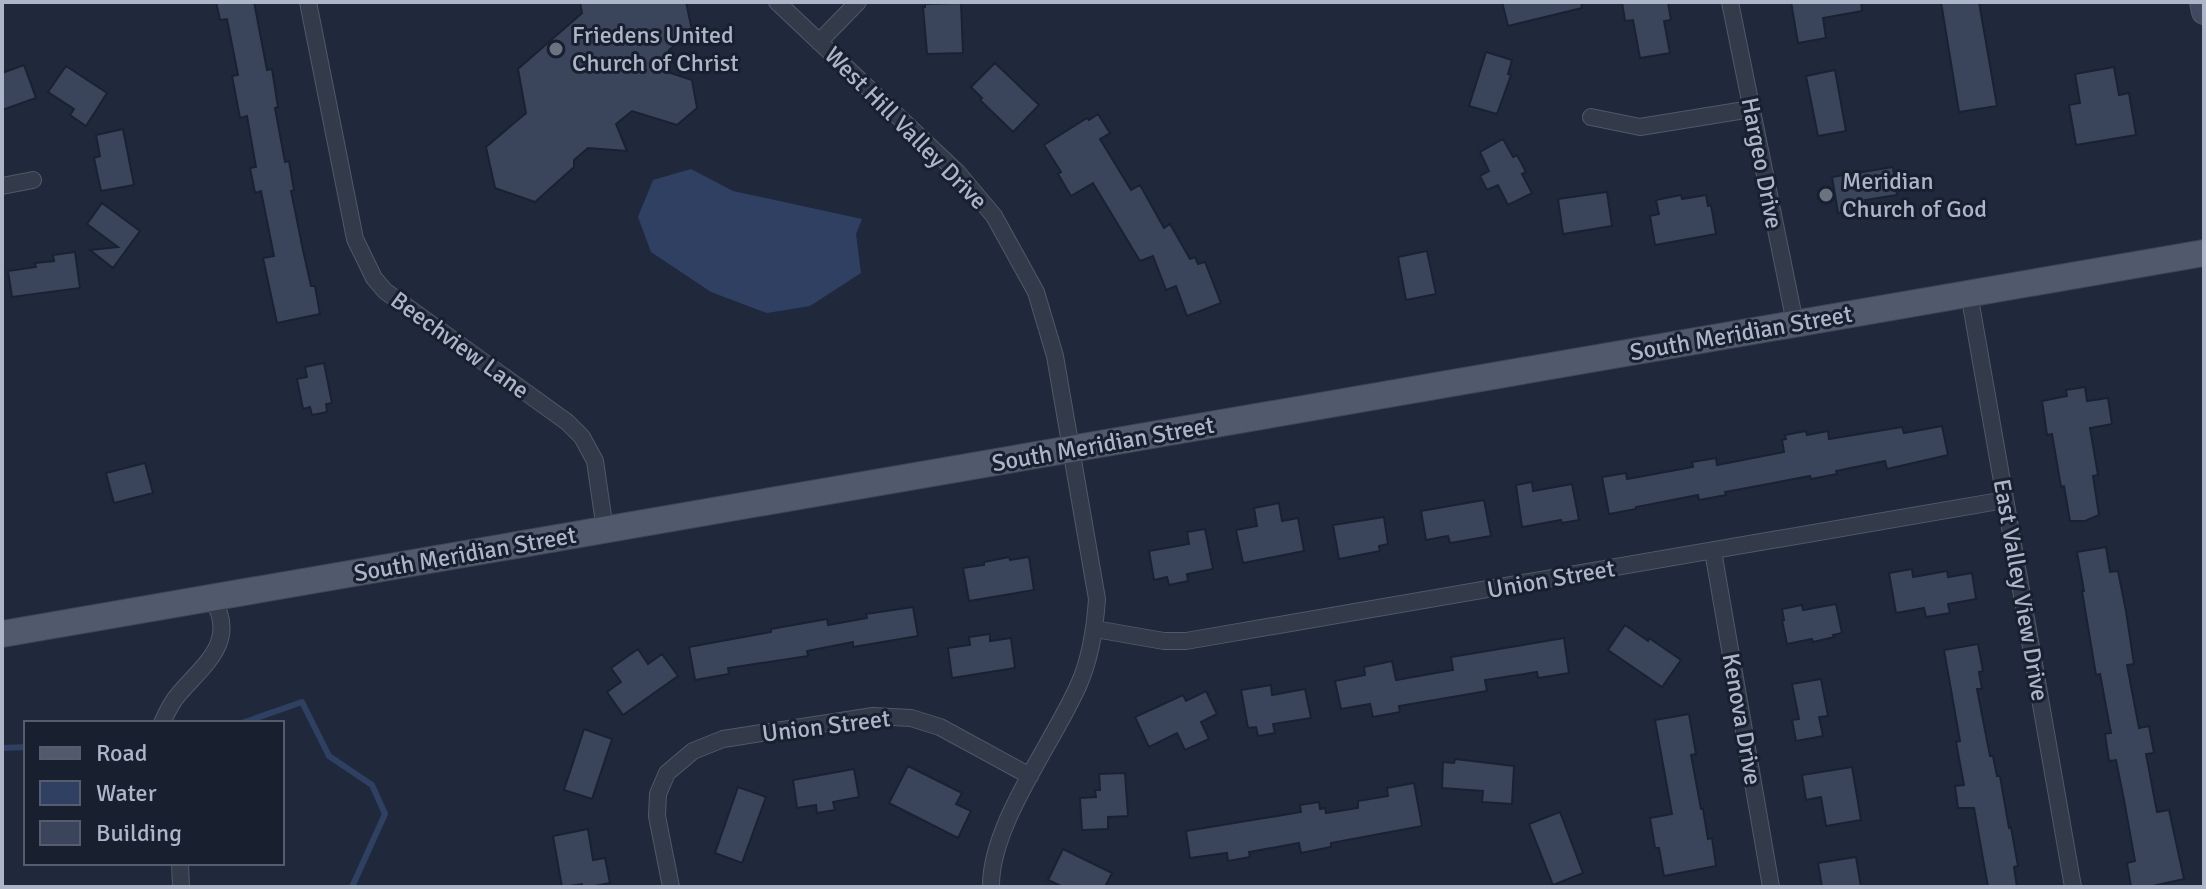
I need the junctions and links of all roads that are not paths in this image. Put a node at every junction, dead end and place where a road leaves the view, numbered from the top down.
1 (308, 2) edge
2 (777, 2) edge
3 (858, 2) edge
4 (1730, 2) edge
5 (2202, 2) edge
6 (2204, 12) edge
7 (819, 42) junction
8 (1751, 109) junction
9 (1591, 117) dead end
10 (33, 180) dead end
11 (2, 186) edge
12 (2204, 253) edge
13 (1969, 293) junction
14 (1795, 323) junction
15 (1072, 449) junction
16 (2005, 500) junction
17 (605, 530) junction
18 (1713, 551) junction
19 (212, 598) junction
20 (1095, 629) junction
21 (2, 634) edge
22 (163, 721) edge
23 (1030, 776) junction
24 (180, 865) edge
25 (181, 887) edge
26 (671, 887) edge
27 (991, 887) edge
28 (1771, 887) edge
29 (2073, 887) edge

1 - 17 street, Beechview Lane
2 - 7 street, West Hill Valley Drive
3 - 7 street
4 - 8 street, Hargeo Drive
5 - 6 main road
7 - 15 street, West Hill Valley Drive
8 - 9 street
8 - 14 street, Hargeo Drive
10 - 11 street
12 - 13 main road, South Meridian Street
13 - 14 main road, South Meridian Street
13 - 16 street, East Valley View Drive
14 - 15 main road, South Meridian Street
15 - 17 main road, South Meridian Street
15 - 20 street, West Hill Valley Drive
16 - 18 street, Union Street
16 - 29 street, East Valley View Drive
17 - 19 main road, South Meridian Street
18 - 20 street, Union Street
18 - 28 street, Kenova Drive
19 - 21 main road, South Meridian Street
19 - 22 street
20 - 23 street, West Hill Valley Drive
23 - 26 street, Union Street
23 - 27 street, West Hill Valley Drive
24 - 25 street

